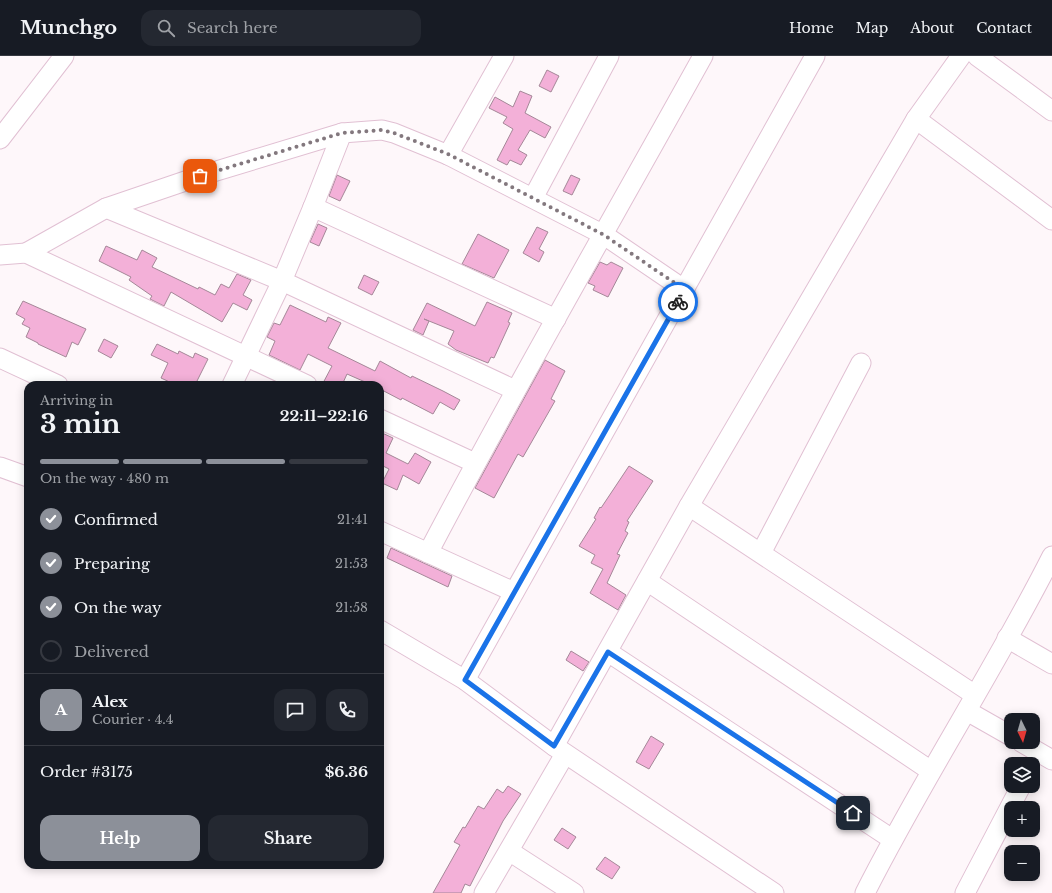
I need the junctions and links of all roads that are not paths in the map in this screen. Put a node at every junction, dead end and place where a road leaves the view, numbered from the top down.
1 (64, 56) edge
2 (504, 56) edge
3 (609, 56) edge
4 (703, 56) edge
5 (815, 56) edge
6 (961, 56) edge
7 (977, 56) edge
8 (1052, 111) edge
9 (916, 119) junction
10 (342, 133) junction
11 (0, 139) edge
12 (448, 154) junction
13 (532, 198) junction
14 (313, 207) junction
15 (106, 208) junction
16 (1052, 220) edge
17 (604, 235) junction
18 (26, 253) junction
19 (0, 254) edge
20 (282, 281) junction
21 (685, 290) junction
22 (556, 319) junction
23 (245, 356) junction
24 (0, 358) edge
25 (861, 363) dead end
26 (49, 381) edge
27 (234, 381) edge
28 (298, 381) edge
29 (515, 390) junction
30 (384, 421) edge
31 (476, 462) junction
32 (0, 467) edge
33 (24, 476) edge
34 (689, 506) junction
35 (384, 533) edge
36 (428, 553) junction
37 (761, 553) junction
38 (1051, 561) edge
39 (647, 581) junction
40 (514, 592) junction
41 (384, 632) edge
42 (1007, 638) junction
43 (608, 652) junction
44 (1052, 664) edge
45 (465, 680) junction
46 (971, 703) junction
47 (1004, 730) edge
48 (1030, 749) edge
49 (559, 750) junction
50 (1041, 759) edge
51 (931, 771) junction
52 (1017, 793) edge
53 (892, 839) junction
54 (510, 851) junction
55 (484, 893) edge
56 (574, 893) edge
57 (774, 893) edge
58 (865, 893) edge
59 (965, 893) edge

1 - 11 street
2 - 12 street
3 - 13 street
4 - 17 street
5 - 21 street
6 - 9 street
7 - 8 street
9 - 16 street
9 - 34 street
10 - 12 street
10 - 14 street
10 - 15 street
12 - 13 street
13 - 17 street
14 - 20 street
14 - 22 street
15 - 18 street
15 - 20 street
17 - 21 street
17 - 22 street
18 - 19 street
18 - 23 street
20 - 23 street
20 - 29 street
21 - 40 street
22 - 29 street
23 - 27 street
23 - 28 street
24 - 26 street
25 - 37 street
29 - 31 street
30 - 31 street
31 - 36 street
32 - 33 street
34 - 37 street
34 - 39 street
35 - 36 street
36 - 40 street
37 - 46 street
38 - 42 street
39 - 43 street
39 - 51 street
40 - 45 street
41 - 45 street
42 - 44 street
42 - 46 street
43 - 49 street
43 - 53 street
45 - 49 street
46 - 47 street
46 - 51 street
48 - 50 street
49 - 54 street
49 - 57 street
51 - 53 street
52 - 59 street
53 - 58 street
54 - 55 street
54 - 56 street

